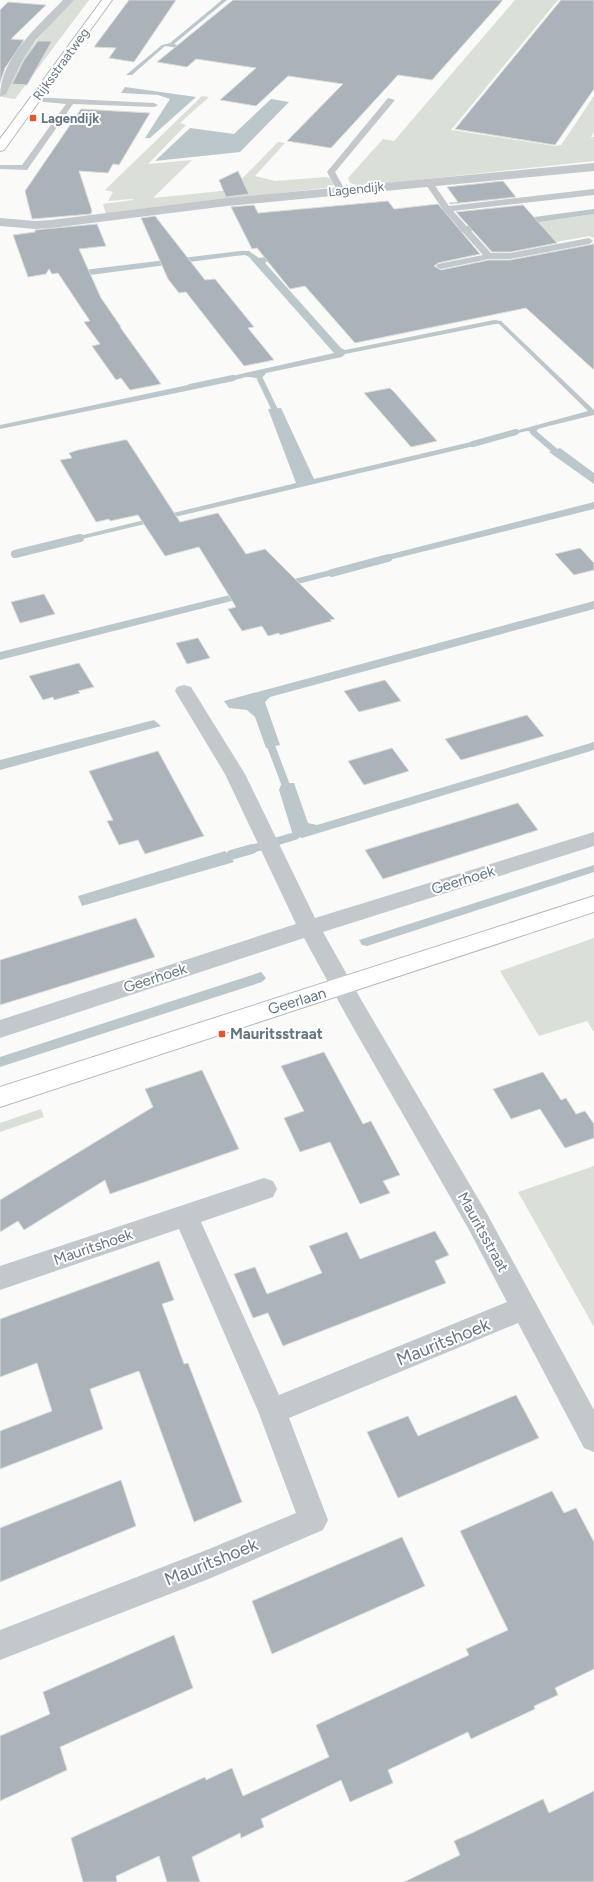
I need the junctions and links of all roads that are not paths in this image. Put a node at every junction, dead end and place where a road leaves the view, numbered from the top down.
1 (69, 0) edge
2 (107, 0) edge
3 (0, 94) edge
4 (35, 99) junction
5 (391, 100) dead end
6 (71, 102) junction
7 (154, 105) dead end
8 (0, 147) edge
9 (0, 167) edge
10 (594, 167) edge
11 (428, 182) junction
12 (341, 190) junction
13 (594, 192) edge
14 (447, 209) junction
15 (0, 222) edge
16 (589, 240) dead end
17 (489, 256) junction
18 (441, 266) dead end
19 (184, 691) dead end
20 (594, 839) edge
21 (594, 904) edge
22 (310, 928) junction
23 (343, 987) junction
24 (0, 1029) edge
25 (0, 1098) edge
26 (264, 1189) dead end
27 (186, 1216) junction
28 (0, 1278) edge
29 (524, 1308) junction
30 (272, 1411) junction
31 (594, 1438) edge
32 (0, 1645) edge

1 - 3 street
2 - 4 street, Rijksstraatweg
4 - 6 lane
4 - 8 street, Rijksstraatweg
5 - 12 lane
6 - 7 lane
6 - 9 lane
10 - 11 street, Lagendijk
11 - 12 street, Lagendijk
11 - 14 lane
12 - 15 street, Lagendijk
13 - 14 lane
14 - 17 lane
16 - 17 lane
17 - 18 lane
19 - 22 street
20 - 22 street, Geerhoek
21 - 23 street, Geerlaan
22 - 23 street
22 - 24 street, Geerhoek
23 - 25 street, Geerlaan
23 - 29 street, Mauritsstraat
26 - 27 street, Mauritshoek
27 - 28 street, Mauritshoek
27 - 30 street, Mauritshoek
29 - 30 street, Mauritshoek
29 - 31 street, Mauritsstraat
30 - 32 street, Mauritshoek

